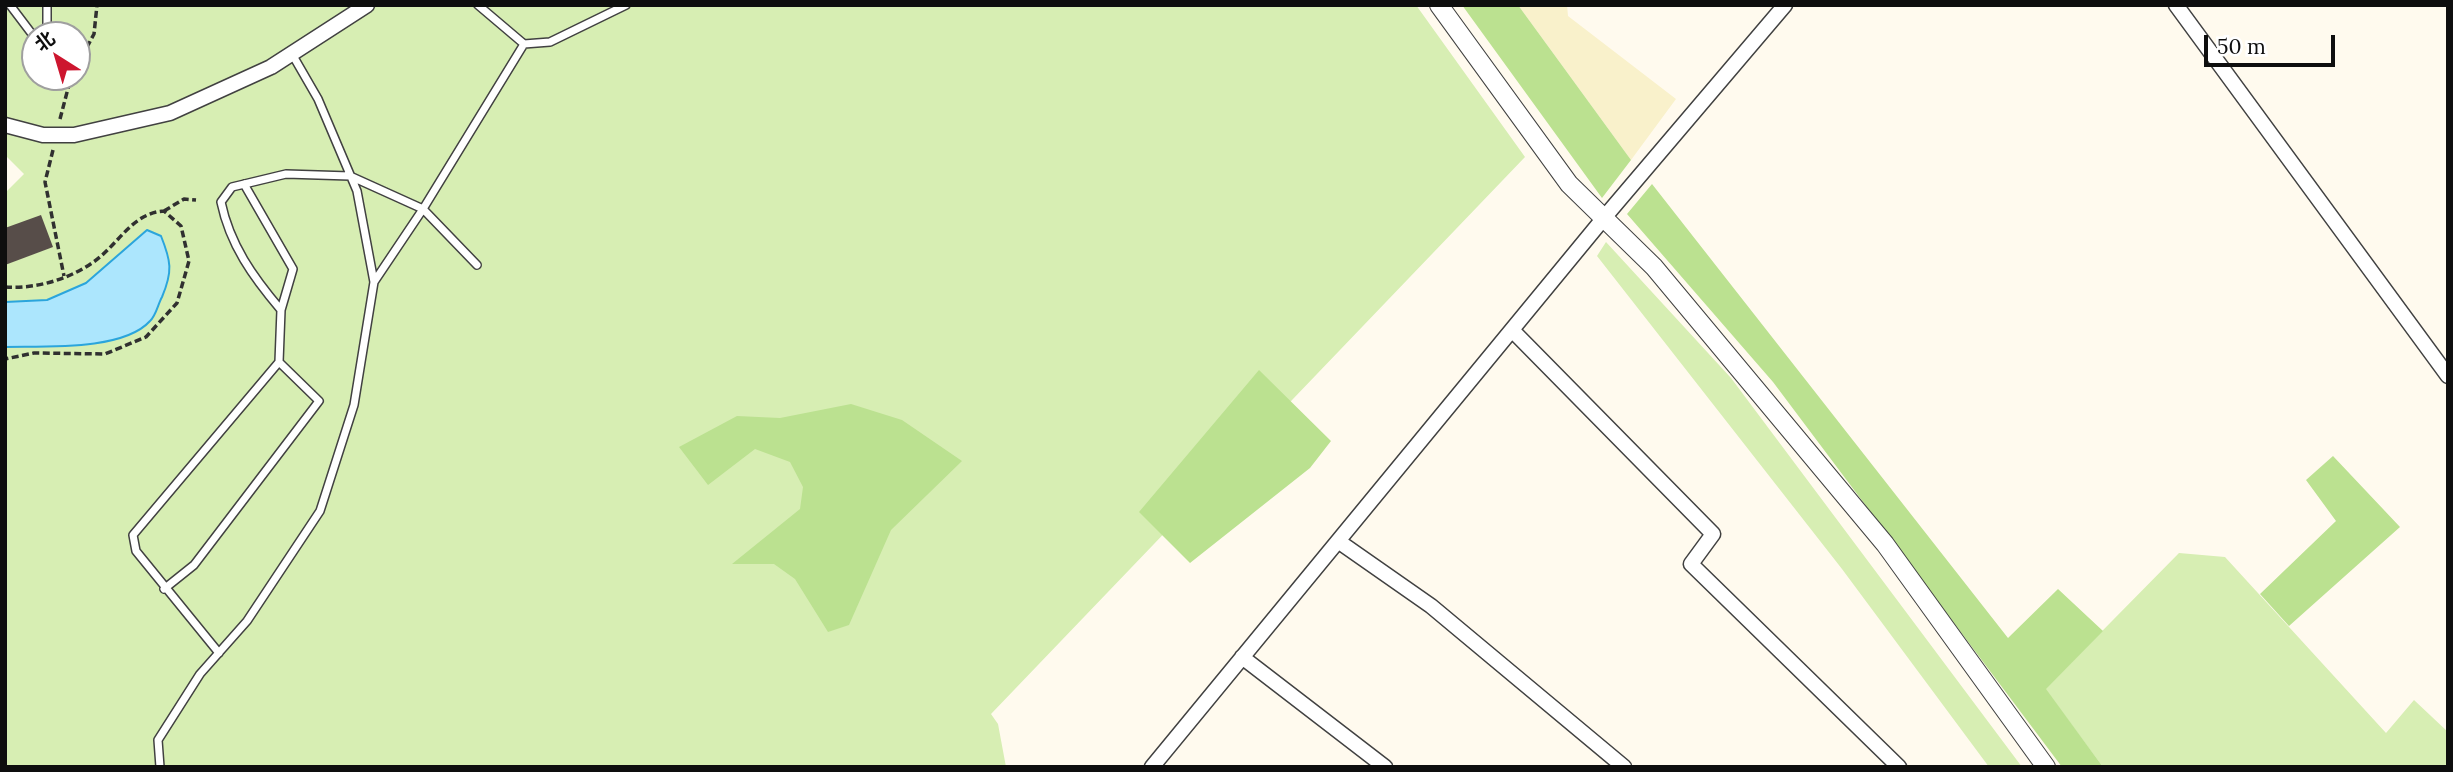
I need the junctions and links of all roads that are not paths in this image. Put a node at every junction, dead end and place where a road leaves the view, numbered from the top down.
1 (10, 5) edge
2 (367, 5) edge
3 (478, 5) edge
4 (626, 5) edge
5 (1439, 5) edge
6 (1785, 5) edge
7 (2176, 5) edge
8 (22, 21) edge
9 (524, 44) junction
10 (292, 54) junction
11 (7, 130) edge
12 (351, 176) junction
13 (244, 184) junction
14 (424, 209) junction
15 (1604, 219) junction
16 (477, 265) dead end
17 (374, 282) junction
18 (281, 310) junction
19 (1512, 330) junction
20 (279, 362) junction
21 (2448, 376) edge
22 (1338, 541) junction
23 (164, 589) junction
24 (219, 653) junction
25 (1242, 657) junction
26 (160, 767) edge
27 (1152, 767) edge
28 (1385, 767) edge
29 (1624, 767) edge
30 (1899, 767) edge
31 (2046, 767) edge

1 - 8 lane
2 - 10 street
3 - 9 lane
4 - 9 lane
5 - 15 street
6 - 15 street
7 - 21 street
9 - 14 lane
10 - 11 street
10 - 12 lane
12 - 13 lane
12 - 14 lane
12 - 17 lane
13 - 18 lane
13 - 18 lane
14 - 16 lane
14 - 17 lane
15 - 19 street
15 - 31 street
17 - 24 lane
18 - 20 lane
19 - 22 street
19 - 30 street
20 - 23 lane
20 - 23 lane
22 - 25 street
22 - 29 street
23 - 24 lane
24 - 26 lane
25 - 27 street
25 - 28 street

